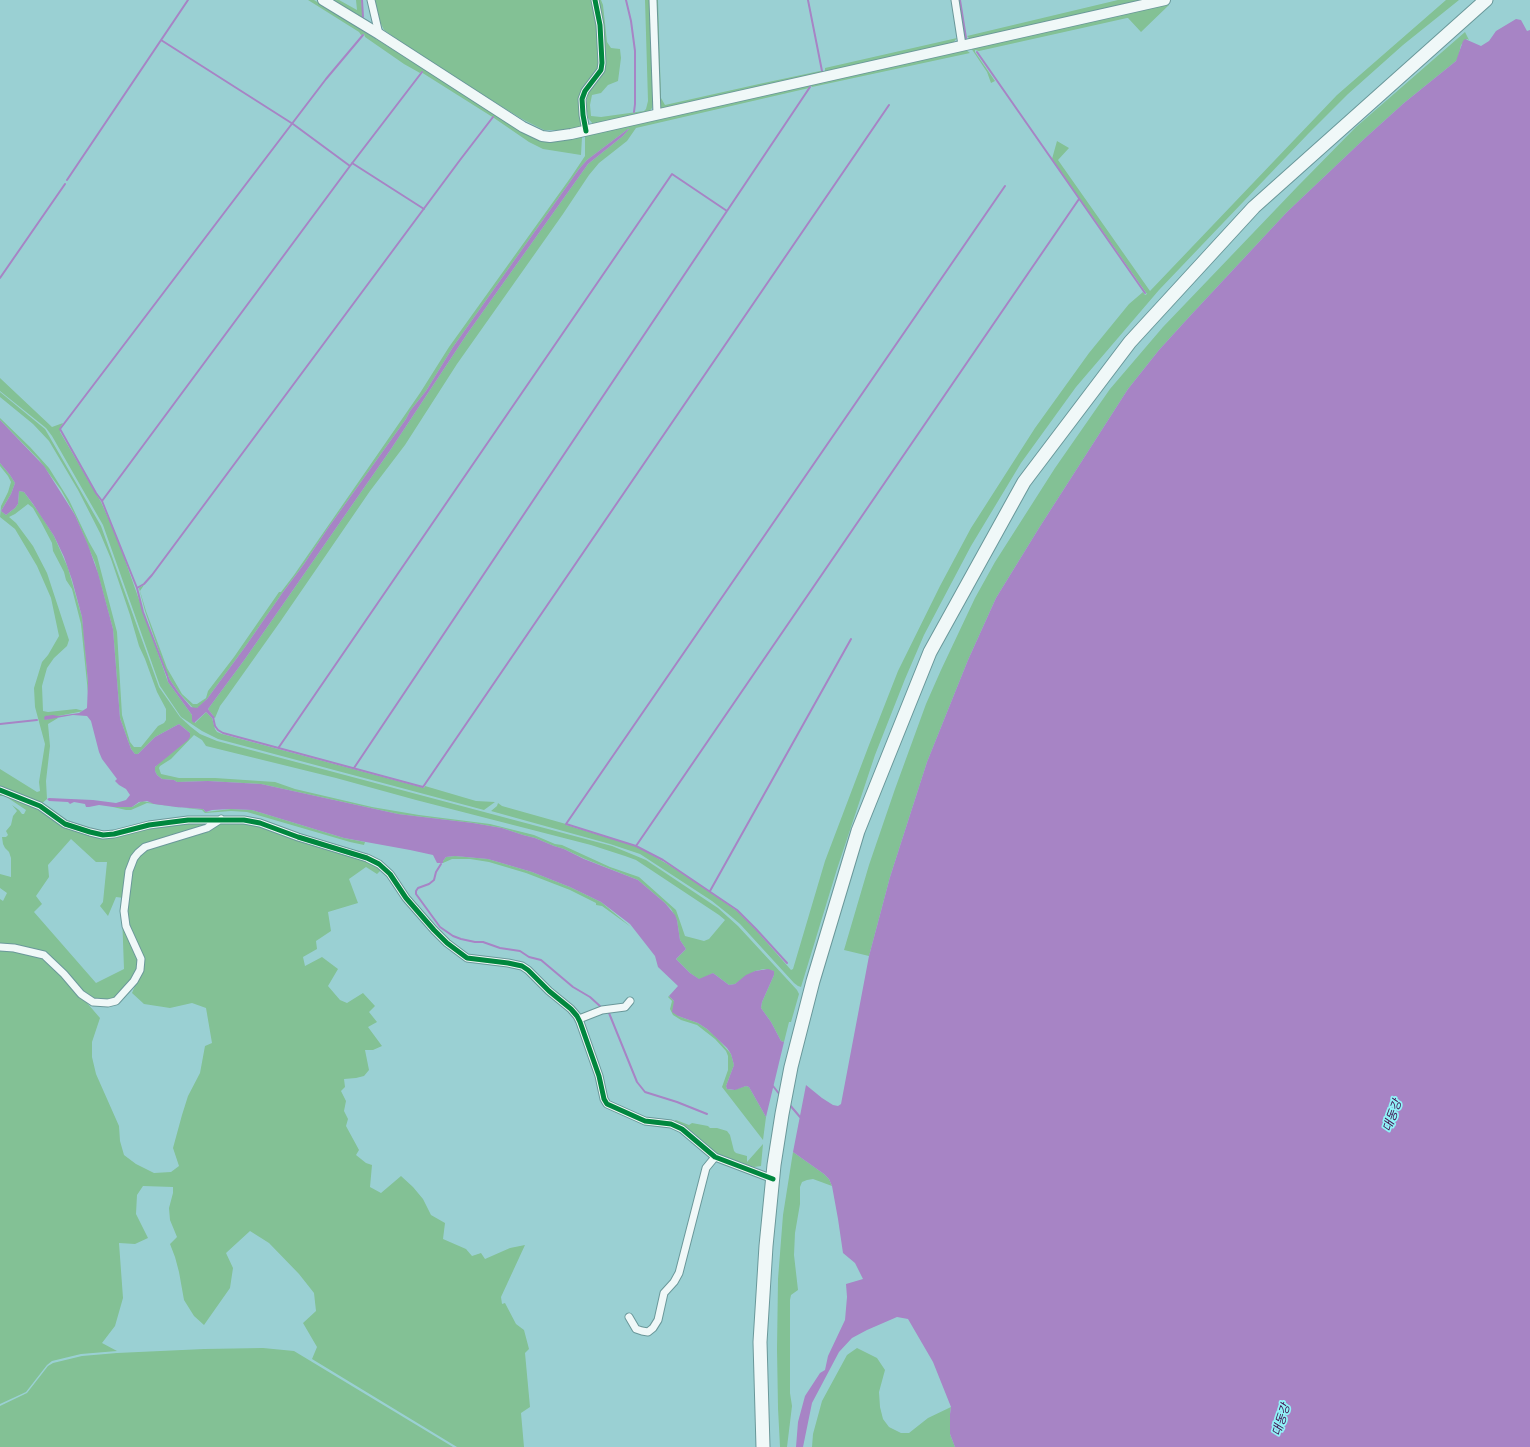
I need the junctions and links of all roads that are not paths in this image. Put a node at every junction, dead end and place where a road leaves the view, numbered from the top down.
1 (323, 0) edge
2 (372, 0) edge
3 (595, 0) edge
4 (653, 0) edge
5 (955, 0) edge
6 (1165, 0) edge
7 (1486, 0) edge
8 (379, 34) junction
9 (962, 45) junction
10 (657, 114) junction
11 (586, 130) junction
12 (0, 790) edge
13 (221, 819) junction
14 (0, 947) edge
15 (630, 1001) dead end
16 (578, 1019) junction
17 (715, 1157) junction
18 (773, 1179) junction
19 (629, 1317) dead end
20 (764, 1447) edge

1 - 8 main road
2 - 8 street
3 - 11 street
4 - 10 street
5 - 9 street
6 - 9 main road
7 - 18 highway
8 - 11 main road
9 - 10 main road
10 - 11 main road
12 - 13 street
13 - 14 street
13 - 16 street
15 - 16 street
16 - 17 street
17 - 18 street
17 - 19 street
18 - 20 highway

